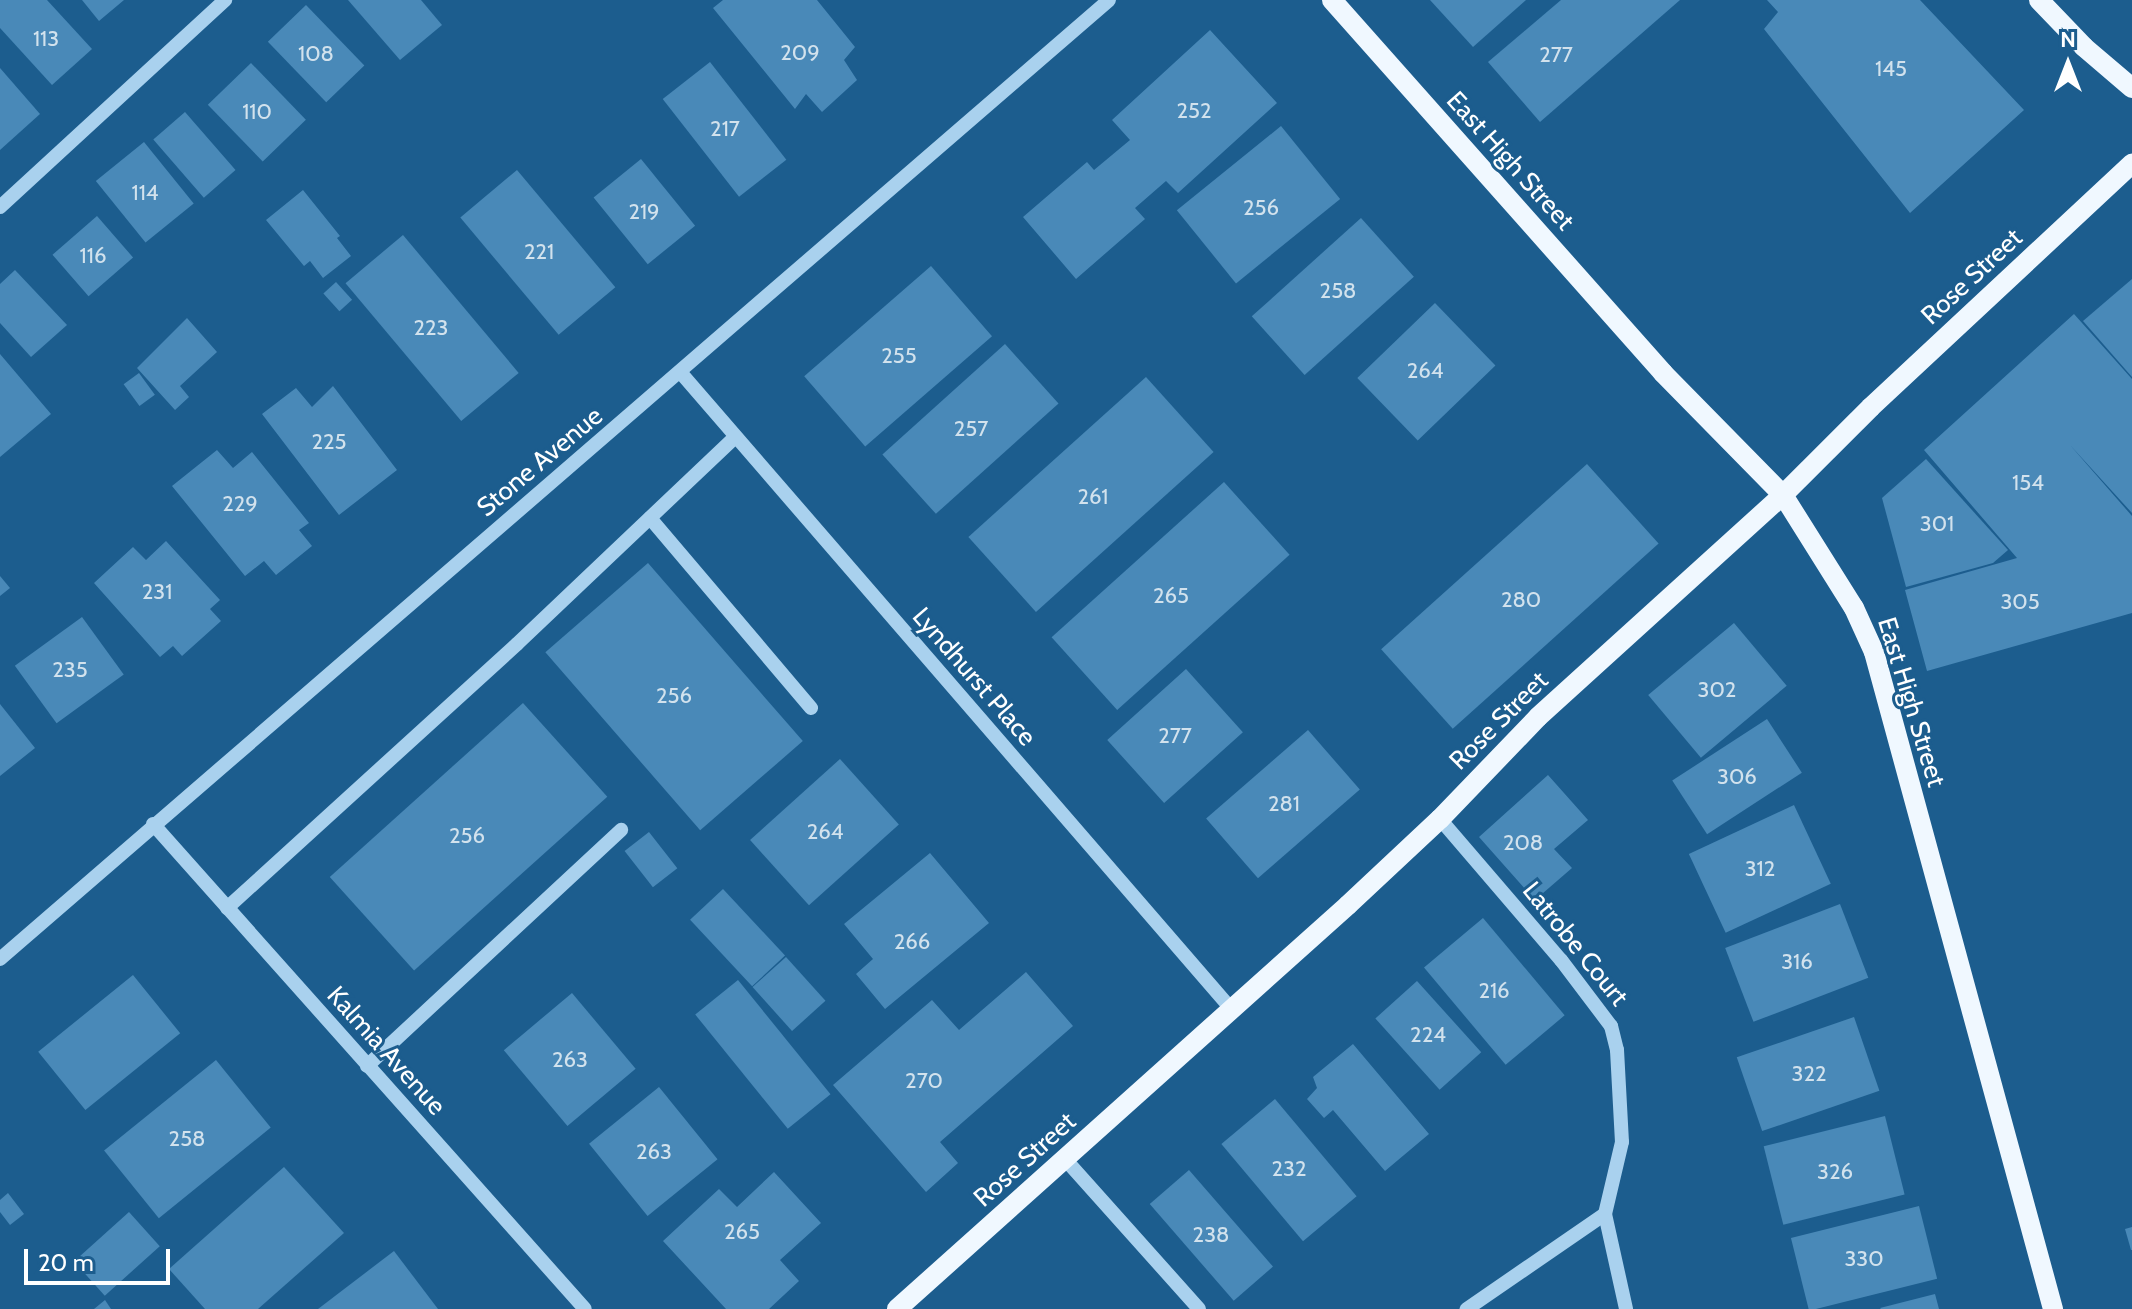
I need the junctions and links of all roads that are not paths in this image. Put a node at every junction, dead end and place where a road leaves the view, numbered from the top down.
1 (225, 0) edge
2 (1109, 0) edge
3 (1332, 0) edge
4 (2039, 0) edge
5 (2132, 88) edge
6 (2132, 164) edge
7 (0, 207) edge
8 (681, 373) junction
9 (735, 437) junction
10 (1783, 495) junction
11 (650, 518) junction
12 (811, 708) dead end
13 (1440, 819) junction
14 (153, 824) junction
15 (621, 830) dead end
16 (227, 908) junction
17 (0, 959) edge
18 (1233, 1011) junction
19 (367, 1066) junction
20 (1065, 1159) junction
21 (1605, 1214) junction
22 (585, 1309) edge
23 (897, 1309) edge
24 (1199, 1309) edge
25 (1467, 1309) edge
26 (1626, 1309) edge
27 (2053, 1309) edge

1 - 7 street
2 - 8 street, Stone Avenue
3 - 10 main road, East High Street
4 - 5 main road
6 - 10 main road, Rose Street
8 - 9 street, Lyndhurst Place
8 - 14 street, Stone Avenue
9 - 11 street
9 - 18 street, Lyndhurst Place
10 - 13 main road, Rose Street
10 - 27 main road, East High Street
11 - 12 street
11 - 16 street
13 - 18 main road, Rose Street
13 - 21 street, Latrobe Court
14 - 16 street, Kalmia Avenue
14 - 17 street, Stone Avenue
15 - 19 street
16 - 19 street, Kalmia Avenue
18 - 20 main road, Rose Street
19 - 22 street, Kalmia Avenue
20 - 23 main road, Rose Street
20 - 24 street
21 - 25 street
21 - 26 street, Latrobe Court

